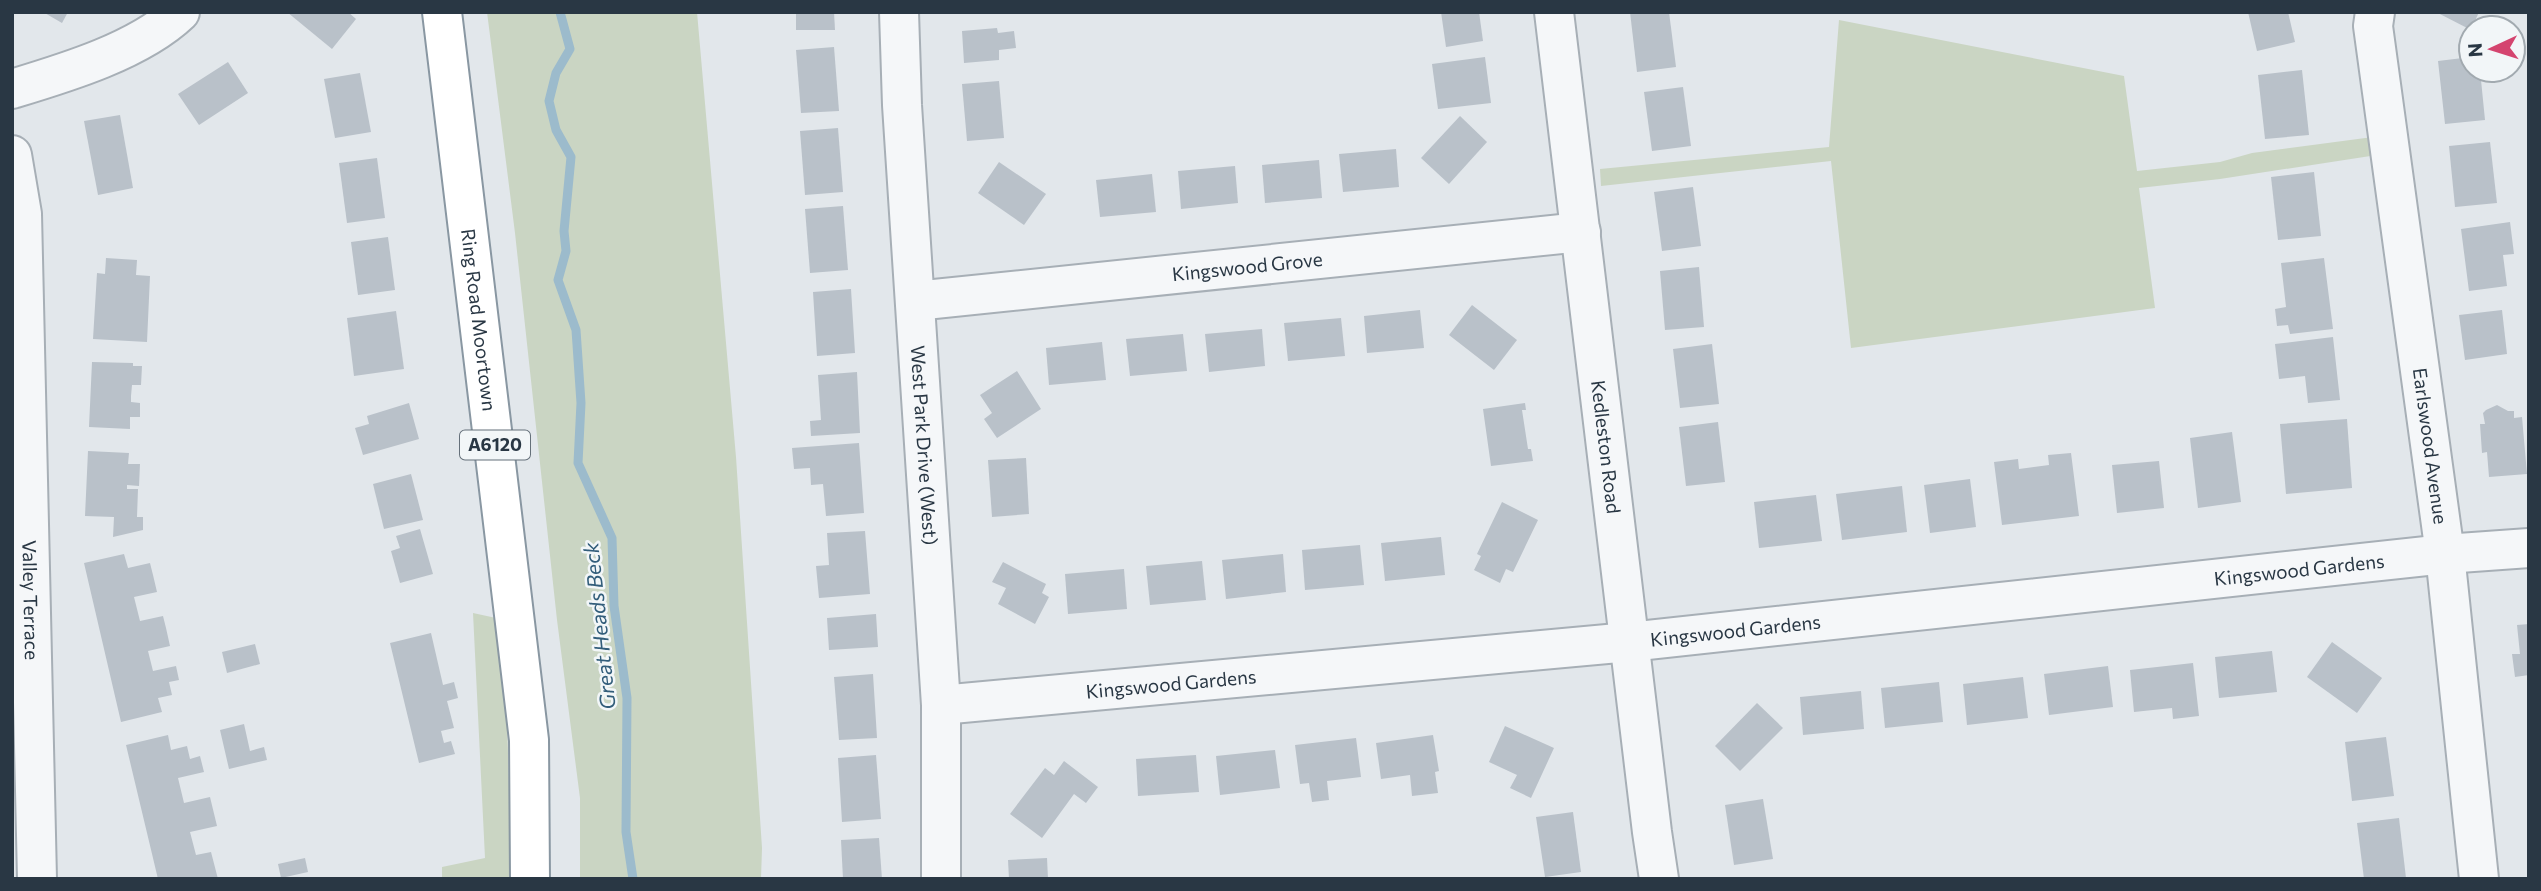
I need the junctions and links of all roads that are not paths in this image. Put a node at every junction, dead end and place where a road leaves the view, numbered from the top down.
1 (180, 12) edge
2 (442, 12) edge
3 (900, 12) edge
4 (1554, 12) edge
5 (2375, 12) edge
6 (12, 89) edge
7 (12, 155) edge
8 (1581, 232) junction
9 (915, 301) junction
10 (20, 419) edge
11 (2529, 548) edge
12 (2445, 554) junction
13 (1629, 642) junction
14 (22, 688) edge
15 (941, 705) junction
16 (37, 879) edge
17 (530, 879) edge
18 (941, 879) edge
19 (1659, 879) edge
20 (2479, 879) edge

1 - 6 street
2 - 17 highway, Ring Road Moortown / A6120
3 - 9 street, West Park Drive (West)
4 - 8 street, Kedleston Road
5 - 12 street, Earlswood Avenue
7 - 10 street, Valley Terrace
8 - 9 street, Kingswood Grove
8 - 13 street, Kedleston Road
9 - 15 street, West Park Drive (West)
10 - 14 street, Valley Terrace
11 - 12 street, Kingswood Gardens
12 - 13 street, Kingswood Gardens
12 - 20 street, Earlswood Avenue
13 - 15 street, Kingswood Gardens
13 - 19 street, Kedleston Road
14 - 16 street, Valley Terrace
15 - 18 street, West Park Drive (West)

